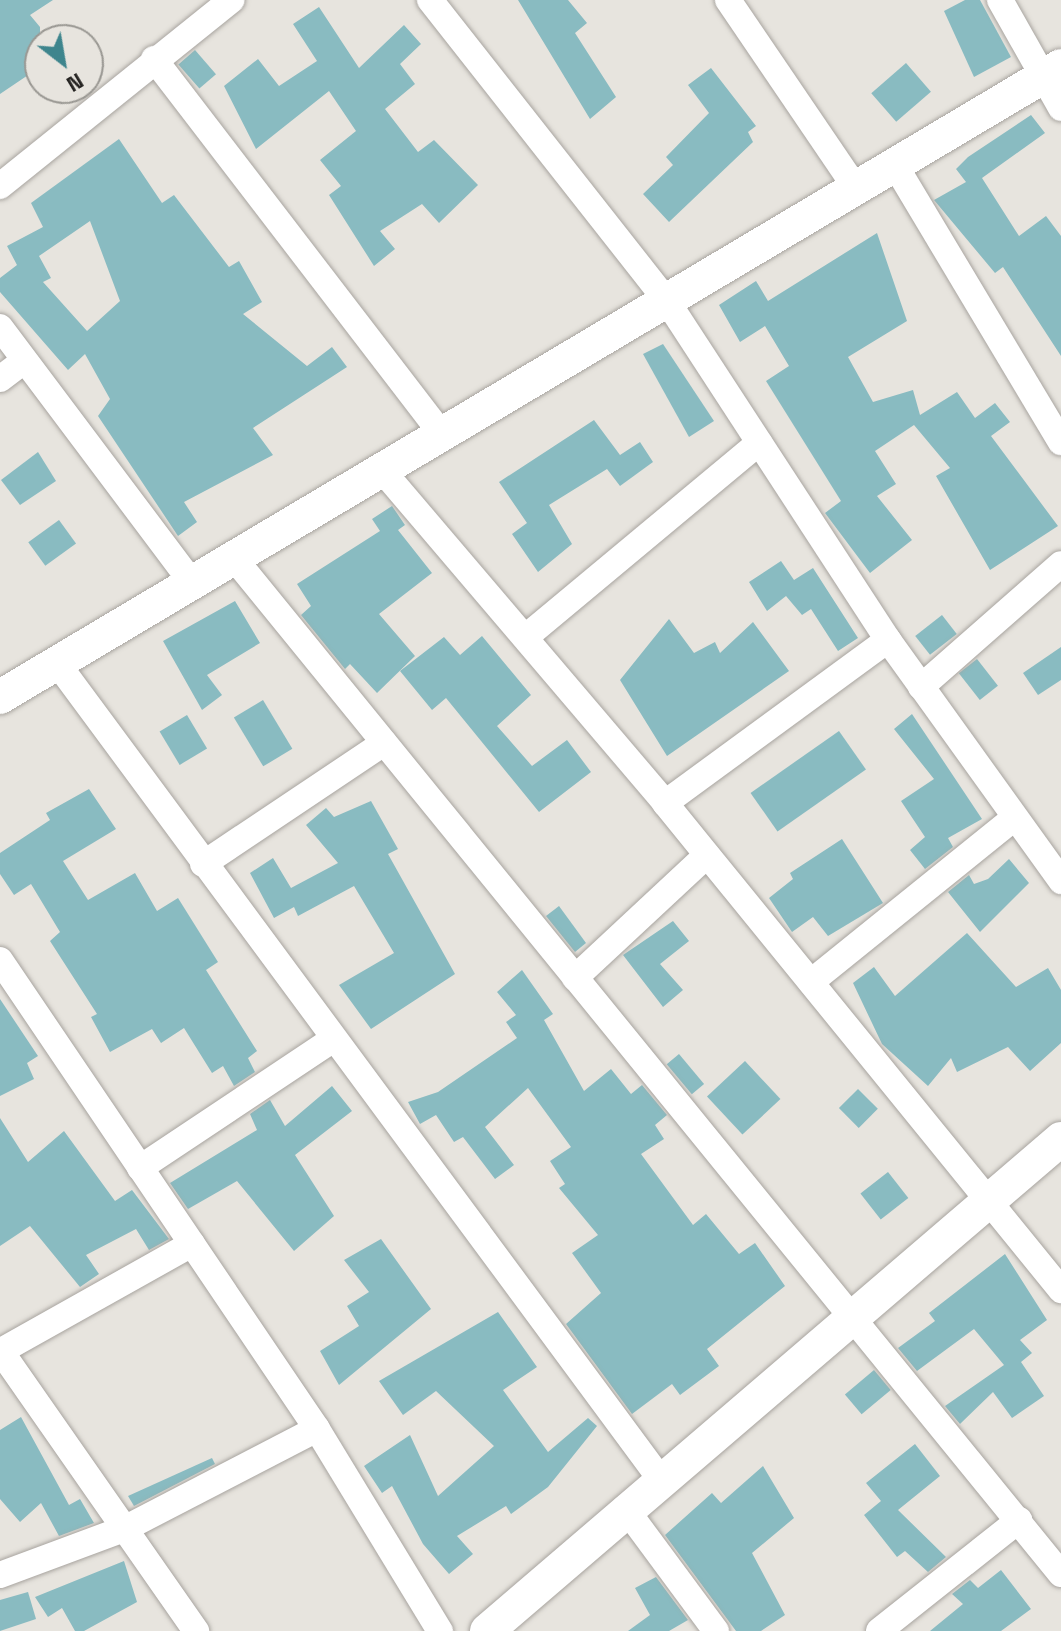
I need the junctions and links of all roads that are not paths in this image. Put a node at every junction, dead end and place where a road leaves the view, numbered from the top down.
1 (231, 0) edge
2 (430, 0) edge
3 (728, 0) edge
4 (1000, 0) edge
5 (154, 59) junction
6 (1052, 72) edge
7 (1061, 108) edge
8 (895, 165) junction
9 (0, 186) edge
10 (856, 188) junction
11 (667, 301) junction
12 (0, 327) edge
13 (24, 361) junction
14 (0, 379) edge
15 (442, 434) junction
16 (1061, 442) edge
17 (759, 443) junction
18 (382, 470) junction
19 (234, 558) junction
20 (1061, 564) edge
21 (192, 583) junction
22 (527, 636) junction
23 (888, 640) junction
24 (57, 663) junction
25 (921, 687) junction
26 (0, 697) edge
27 (384, 743) junction
28 (665, 803) junction
29 (1014, 818) junction
30 (707, 855) junction
31 (203, 864) junction
32 (1061, 881) edge
33 (4, 973) edge
34 (575, 978) junction
35 (811, 982) junction
36 (332, 1040) junction
37 (1061, 1139) edge
38 (140, 1168) junction
39 (988, 1201) junction
40 (192, 1244) junction
41 (1061, 1290) edge
42 (851, 1313) junction
43 (0, 1350) edge
44 (317, 1429) junction
45 (661, 1480) junction
46 (625, 1508) junction
47 (1019, 1520) junction
48 (124, 1529) junction
49 (1061, 1574) edge
50 (0, 1575) edge
51 (196, 1631) edge
52 (440, 1631) edge
53 (487, 1631) edge
54 (716, 1631) edge
55 (879, 1631) edge

1 - 5 street
2 - 11 street
3 - 10 street
4 - 6 street
5 - 9 street
5 - 15 street
6 - 7 street
6 - 8 street
8 - 10 street
8 - 16 street
10 - 11 street
11 - 15 street
11 - 17 street
12 - 13 street
13 - 14 street
13 - 21 street
15 - 18 street
17 - 22 street
17 - 23 street
18 - 19 street
18 - 22 street
19 - 21 street
19 - 27 street
20 - 25 street
21 - 24 street
22 - 28 street
23 - 25 street
23 - 28 street
24 - 26 street
24 - 31 street
25 - 29 street
27 - 31 street
27 - 34 street
28 - 30 street
29 - 32 street
29 - 35 street
30 - 34 street
30 - 35 street
31 - 36 street
33 - 38 street
34 - 42 street
35 - 39 street
36 - 38 street
36 - 45 street
37 - 39 street
38 - 40 street
39 - 41 street
39 - 42 street
40 - 43 street
40 - 44 street
42 - 45 street
42 - 47 street
43 - 48 street
44 - 48 street
44 - 52 street
45 - 46 street
46 - 53 street
46 - 54 street
47 - 49 street
47 - 55 street
48 - 50 street
48 - 51 street

